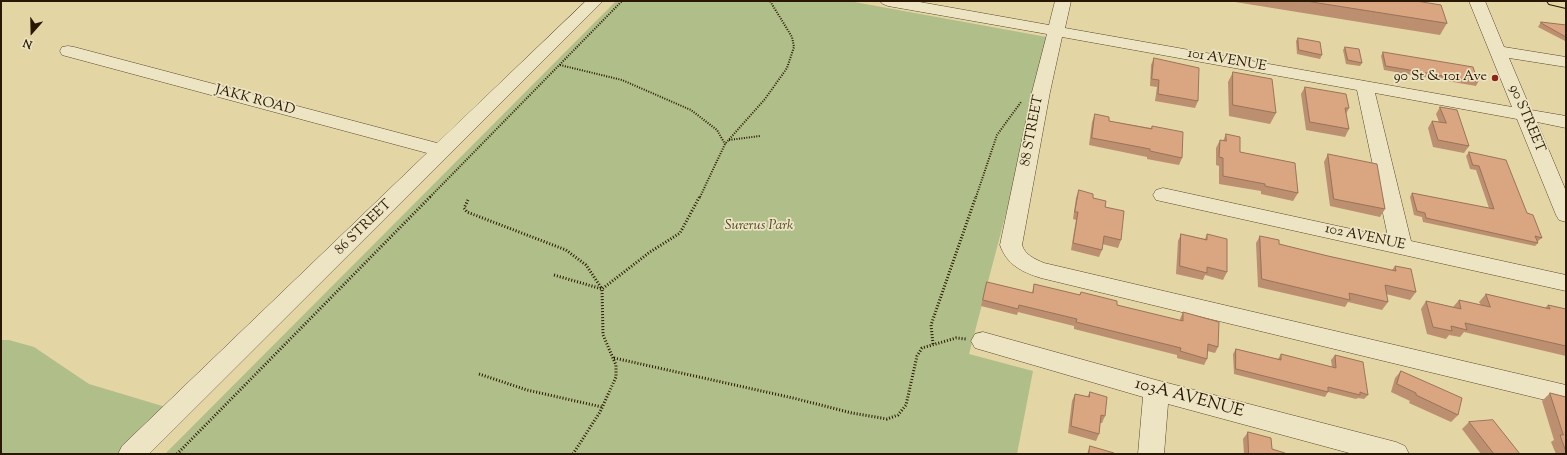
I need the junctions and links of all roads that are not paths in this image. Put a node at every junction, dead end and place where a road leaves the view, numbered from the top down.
1 (595, 1) edge
2 (888, 1) edge
3 (1063, 1) edge
4 (1477, 1) edge
5 (1555, 1) edge
6 (1566, 3) edge
7 (1055, 30) junction
8 (68, 51) dead end
9 (1498, 51) junction
10 (1566, 62) edge
11 (1365, 86) junction
12 (1524, 115) junction
13 (1566, 122) edge
14 (443, 151) junction
15 (1163, 195) dead end
16 (1562, 195) edge
17 (1566, 215) edge
18 (1400, 246) junction
19 (1566, 283) edge
20 (983, 342) road end
21 (1156, 390) junction
22 (1566, 395) edge
23 (131, 454) edge
24 (1151, 454) edge
25 (1396, 454) edge

1 - 14 street, 86 STREET
2 - 7 street, 101 AVENUE
3 - 7 street, 88 STREET
4 - 9 street, 90 STREET
5 - 6 main road
7 - 11 street, 101 AVENUE
7 - 22 street, 88 STREET
8 - 14 street, JAKK ROAD
9 - 10 street
9 - 12 street, 90 STREET
11 - 12 street, 101 AVENUE
11 - 18 street
12 - 13 street, 101 AVENUE
12 - 16 street, 90 STREET
14 - 23 street, 86 STREET
15 - 18 street, 102 AVENUE
16 - 17 street, 90 STREET
18 - 19 street, 102 AVENUE
20 - 21 street, 103A AVENUE
21 - 24 street
21 - 25 street, 103A AVENUE

